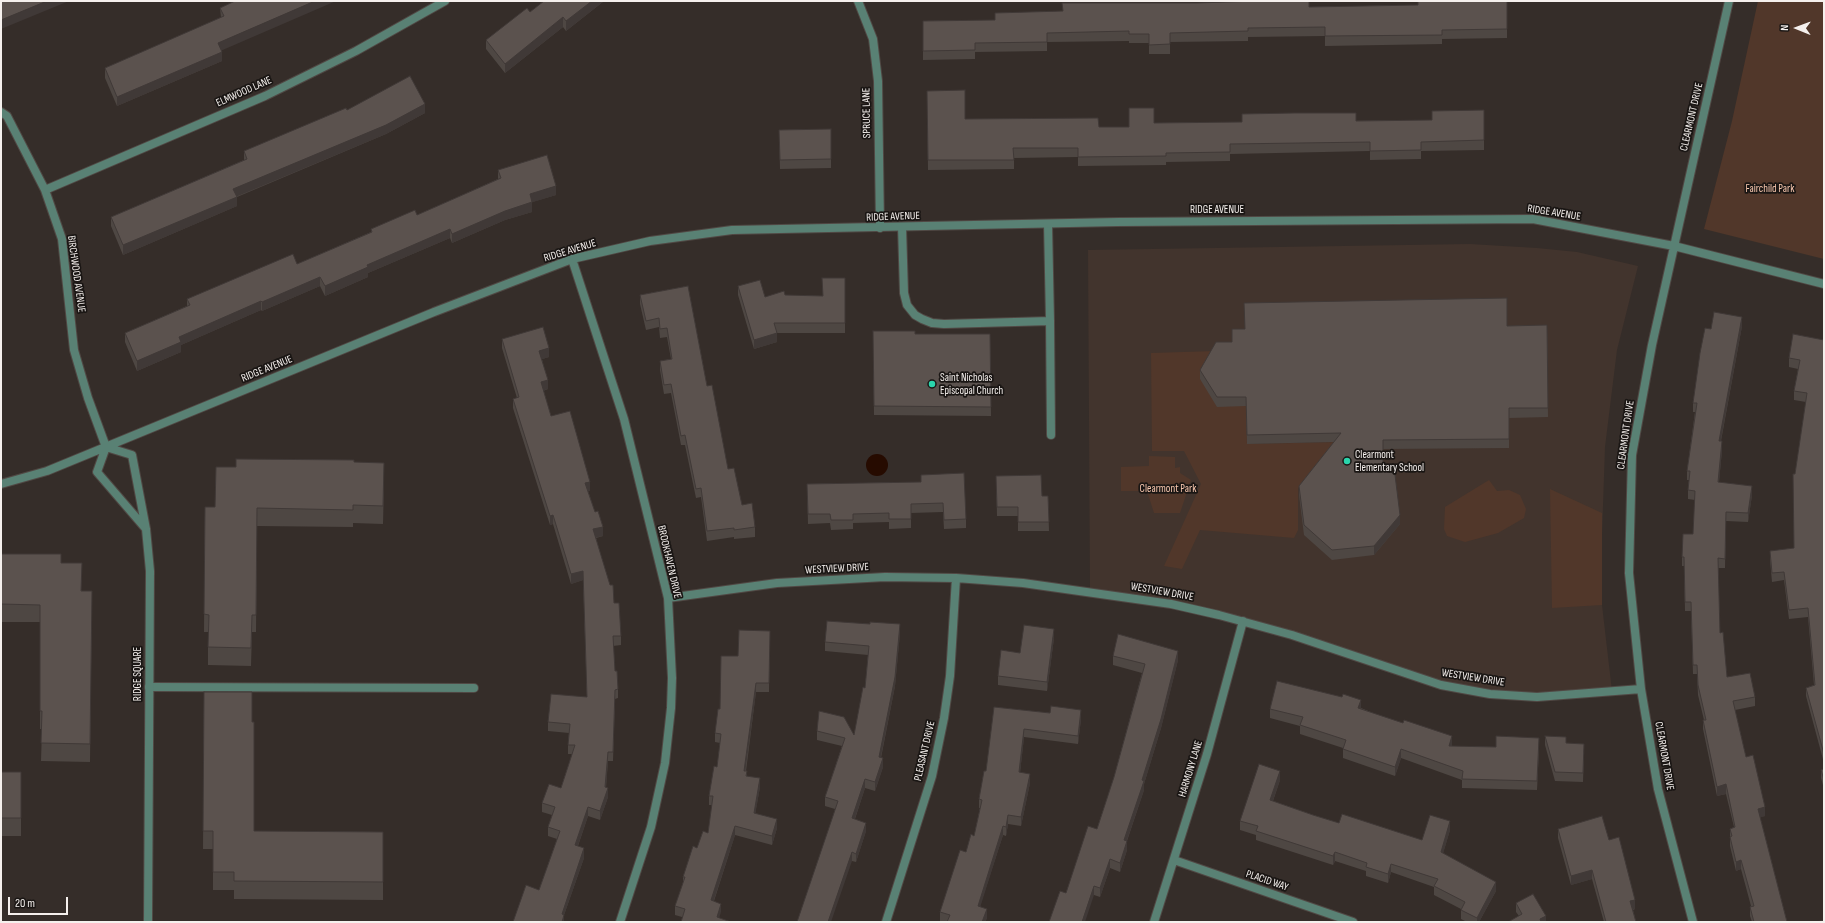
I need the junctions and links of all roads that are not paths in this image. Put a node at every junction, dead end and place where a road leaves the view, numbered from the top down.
1 (445, 1) edge
2 (858, 1) edge
3 (1729, 1) edge
4 (1, 112) edge
5 (45, 190) junction
6 (1048, 224) junction
7 (902, 227) junction
8 (880, 228) junction
9 (1674, 246) junction
10 (572, 260) junction
11 (1824, 284) edge
12 (1050, 321) junction
13 (1051, 435) dead end
14 (106, 447) junction
15 (1, 484) edge
16 (146, 529) junction
17 (956, 578) junction
18 (668, 598) junction
19 (1243, 621) junction
20 (149, 687) junction
21 (474, 688) dead end
22 (1641, 689) junction
23 (1174, 860) junction
24 (148, 922) edge
25 (620, 922) edge
26 (886, 922) edge
27 (1154, 922) edge
28 (1353, 922) edge
29 (1693, 922) edge

1 - 5 street, ELMWOOD LANE
2 - 8 street, SPRUCE LANE
3 - 9 street, CLEARMONT DRIVE
4 - 5 street, BIRCHWOOD AVENUE
5 - 14 street, BIRCHWOOD AVENUE
6 - 7 street, RIDGE AVENUE
6 - 9 street, RIDGE AVENUE
6 - 12 street
7 - 8 street, RIDGE AVENUE
7 - 12 street
8 - 10 street, RIDGE AVENUE
9 - 11 street, RIDGE AVENUE
9 - 22 street, CLEARMONT DRIVE
10 - 14 street, RIDGE AVENUE
10 - 18 street, BROOKHAVEN DRIVE
12 - 13 street
14 - 15 street, RIDGE AVENUE
14 - 16 street
14 - 16 street, RIDGE SQUARE
16 - 20 street, RIDGE SQUARE
17 - 18 street, WESTVIEW DRIVE
17 - 19 street, WESTVIEW DRIVE
17 - 26 street, PLEASANT DRIVE
18 - 25 street, BROOKHAVEN DRIVE
19 - 22 street, WESTVIEW DRIVE
19 - 23 street, HARMONY LANE
20 - 21 street
20 - 24 street, RIDGE SQUARE
22 - 29 street, CLEARMONT DRIVE
23 - 27 street, HARMONY LANE
23 - 28 street, PLACID WAY

